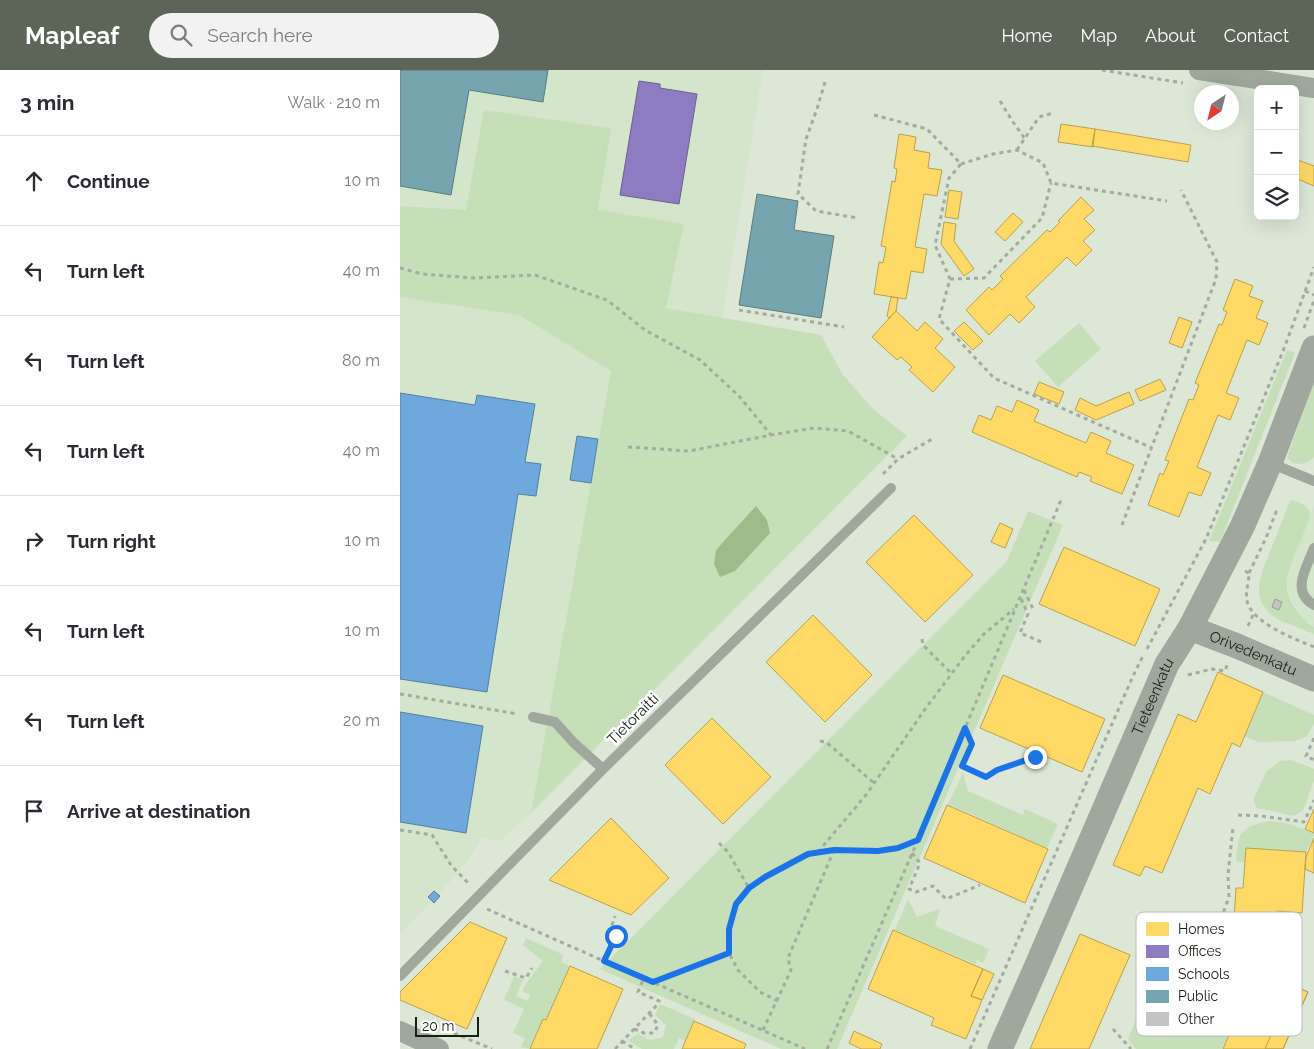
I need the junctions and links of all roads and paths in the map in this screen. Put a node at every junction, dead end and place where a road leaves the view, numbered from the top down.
1 (1102, 70) edge
2 (1220, 72) edge
3 (1194, 77) edge
4 (826, 82) dead end
5 (1314, 88) edge
6 (1000, 100) dead end
7 (1053, 113) dead end
8 (874, 115) dead end
9 (1025, 139) junction
10 (1018, 150) junction
11 (961, 164) junction
12 (1051, 183) junction
13 (1181, 190) dead end
14 (1167, 201) dead end
15 (858, 218) dead end
16 (400, 268) edge
17 (950, 279) junction
18 (1305, 291) dead end
19 (1314, 294) edge
20 (739, 310) dead end
21 (844, 327) dead end
22 (1314, 348) edge
23 (771, 435) junction
24 (628, 447) dead end
25 (1152, 448) junction
26 (898, 459) dead end
27 (1270, 463) junction
28 (1314, 481) edge
29 (891, 488) dead end
30 (1062, 500) dead end
31 (1279, 505) dead end
32 (1122, 525) dead end
33 (1314, 548) edge
34 (1200, 550) dead end
35 (1224, 560) junction
36 (1249, 573) junction
37 (1024, 590) junction
38 (1020, 598) junction
39 (1314, 605) edge
40 (1016, 608) junction
41 (1034, 611) dead end
42 (1190, 628) junction
43 (922, 639) dead end
44 (1044, 643) dead end
45 (1314, 647) edge
46 (1224, 671) dead end
47 (952, 673) junction
48 (1188, 675) dead end
49 (1314, 678) edge
50 (400, 694) edge
51 (533, 717) joint
52 (965, 728) junction
53 (1314, 738) edge
54 (820, 741) dead end
55 (1035, 757) dead end
56 (1314, 760) edge
57 (603, 769) junction
58 (874, 783) junction
59 (1314, 800) edge
60 (1238, 815) dead end
61 (1233, 827) dead end
62 (400, 830) edge
63 (918, 840) junction
64 (719, 843) dead end
65 (834, 850) junction
66 (817, 852) junction
67 (912, 853) junction
68 (470, 885) dead end
69 (980, 885) dead end
70 (749, 888) junction
71 (474, 900) junction
72 (1223, 912) edge
73 (615, 916) dead end
74 (729, 953) junction
75 (604, 961) junction
76 (532, 968) dead end
77 (505, 971) dead end
78 (400, 976) edge
79 (644, 978) junction
80 (653, 982) junction
81 (778, 1001) junction
82 (649, 1013) junction
83 (634, 1029) junction
84 (1113, 1029) dead end
85 (763, 1030) junction
86 (400, 1031) edge
87 (622, 1041) junction
88 (828, 1048) edge
89 (439, 1049) edge
90 (615, 1049) edge
91 (635, 1049) edge
92 (805, 1049) edge
93 (835, 1049) edge
94 (1000, 1049) edge
95 (1131, 1049) edge

1 - 3 path
2 - 3 street
2 - 5 street
4 - 15 path
6 - 9 path
7 - 9 path
8 - 11 path
9 - 10 path
10 - 11 path
10 - 12 path
11 - 17 path
12 - 14 path
12 - 17 path
13 - 25 path
16 - 23 path
17 - 25 path
18 - 19 path
20 - 21 path
22 - 27 street, Tieteenkatu
23 - 24 path
23 - 26 path
25 - 32 path
27 - 28 lane
27 - 35 street, Tieteenkatu
29 - 57 lane, Tietoraitti
30 - 37 path
31 - 36 path
33 - 39 lane
34 - 35 path
35 - 36 path
35 - 42 street, Tieteenkatu
36 - 45 path
37 - 38 path
37 - 41 path
38 - 40 path
38 - 44 path
40 - 47 path
40 - 52 path
42 - 49 street, Orivedenkatu
42 - 94 street, Tieteenkatu
43 - 47 path
46 - 48 path
47 - 58 path
50 - 51 path
51 - 57 lane
52 - 55 path
52 - 63 path
53 - 56 path
54 - 58 path
57 - 71 lane, Tietoraitti
58 - 66 path
59 - 60 path
61 - 72 path
62 - 68 path
63 - 65 path
63 - 67 path
64 - 70 path
65 - 66 path
65 - 81 path
66 - 70 path
67 - 69 path
67 - 88 path
70 - 74 path
71 - 75 path
71 - 78 lane, Tietoraitti
73 - 75 path
74 - 80 path
74 - 81 path
75 - 79 path
76 - 77 path
79 - 80 path
79 - 82 path
80 - 85 path
81 - 85 path
82 - 83 path
82 - 83 path
83 - 87 path
84 - 95 path
85 - 92 path
86 - 89 street
87 - 90 path
87 - 91 path
88 - 93 path

